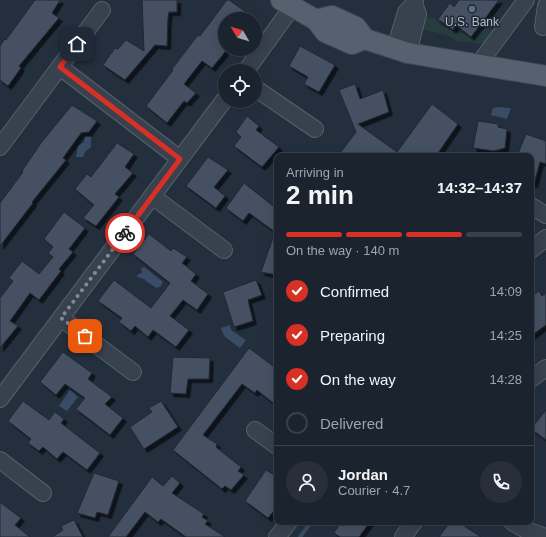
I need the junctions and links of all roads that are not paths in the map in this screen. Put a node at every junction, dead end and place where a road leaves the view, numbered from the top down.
1 (526, 0) edge
2 (414, 2) edge
3 (286, 3) edge
4 (546, 6) edge
5 (102, 10) dead end
6 (543, 27) dead end
7 (401, 51) junction
8 (250, 64) edge
9 (478, 65) junction
10 (60, 67) junction
11 (546, 76) edge
12 (262, 93) edge
13 (218, 108) edge
14 (315, 129) dead end
15 (0, 147) edge
16 (180, 159) junction
17 (152, 196) junction
18 (534, 208) edge
19 (546, 215) edge
20 (546, 238) edge
21 (534, 248) edge
22 (224, 250) dead end
23 (61, 318) junction
24 (546, 368) edge
25 (133, 372) dead end
26 (534, 377) edge
27 (0, 399) edge
28 (255, 430) dead end
29 (274, 444) edge
30 (0, 460) edge
31 (43, 493) dead end
32 (286, 525) edge
33 (412, 525) edge
34 (518, 525) edge
35 (539, 536) edge
36 (277, 537) edge
37 (403, 537) edge

1 - 9 street
2 - 7 street
3 - 7 main road
3 - 8 street
4 - 6 street
5 - 10 street
7 - 9 main road
9 - 11 main road
10 - 15 street
10 - 16 street
12 - 14 street
13 - 16 street
16 - 17 street
17 - 22 street
17 - 23 street
18 - 19 street
20 - 21 street
23 - 25 street
23 - 27 street
24 - 26 street
28 - 29 street
30 - 31 street
32 - 36 street
33 - 37 street
34 - 35 street

